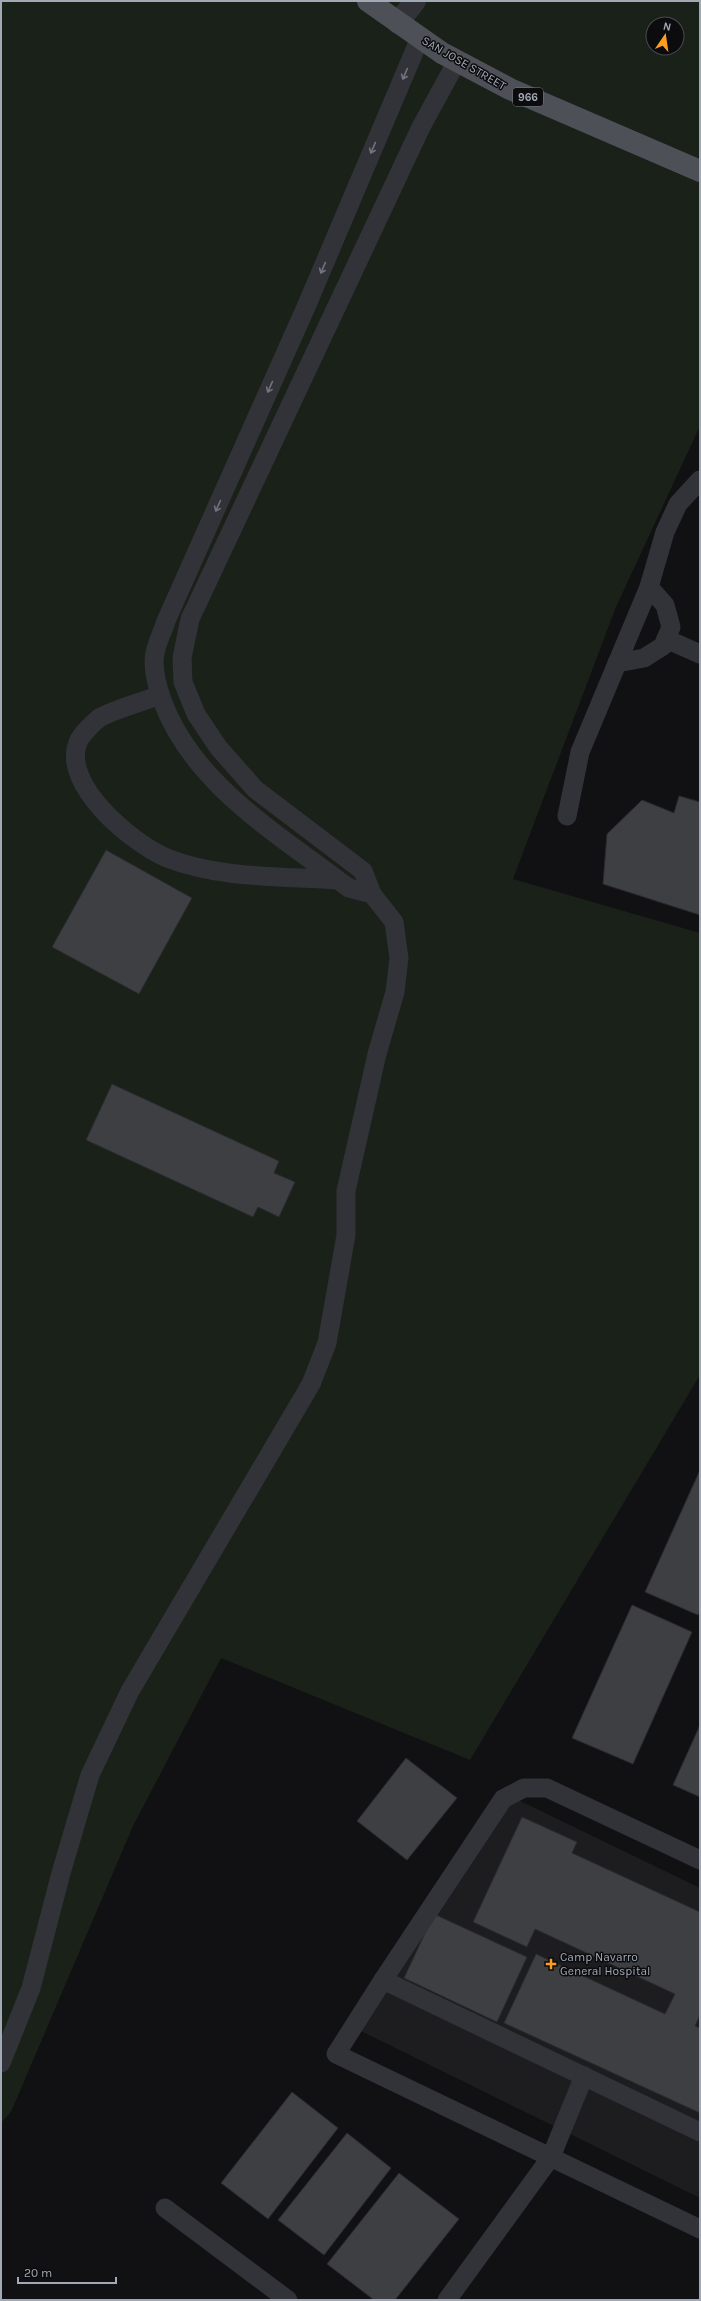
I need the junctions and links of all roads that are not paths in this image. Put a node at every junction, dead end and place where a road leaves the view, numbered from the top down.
1 (368, 1) edge
2 (415, 1) edge
3 (398, 23) junction
4 (420, 38) junction
5 (457, 61) junction
6 (700, 171) edge
7 (700, 480) edge
8 (648, 587) junction
9 (666, 639) junction
10 (700, 654) edge
11 (617, 663) junction
12 (160, 695) junction
13 (567, 816) dead end
14 (338, 880) junction
15 (372, 894) junction
16 (700, 1860) edge
17 (383, 1980) junction
18 (1, 2063) edge
19 (584, 2076) junction
20 (700, 2132) edge
21 (551, 2157) junction
22 (165, 2208) dead end
23 (700, 2230) edge
24 (288, 2300) edge
25 (447, 2300) edge

1 - 3 main road, SAN JOSE STREET / 966
2 - 3 street
3 - 4 main road, SAN JOSE STREET / 966
4 - 5 main road, SAN JOSE STREET / 966
4 -> 12 lane
5 - 6 main road, SAN JOSE STREET / 966
5 - 15 lane
7 - 8 lane
8 - 9 lane
8 - 11 lane
9 - 10 lane
9 - 11 lane
11 - 13 lane
12 - 14 lane
12 - 14 lane
14 - 15 lane
15 - 18 lane
16 - 17 lane
17 - 19 lane
17 - 21 lane
19 - 20 lane
19 - 21 lane
21 - 23 lane
21 - 25 lane
22 - 24 lane

